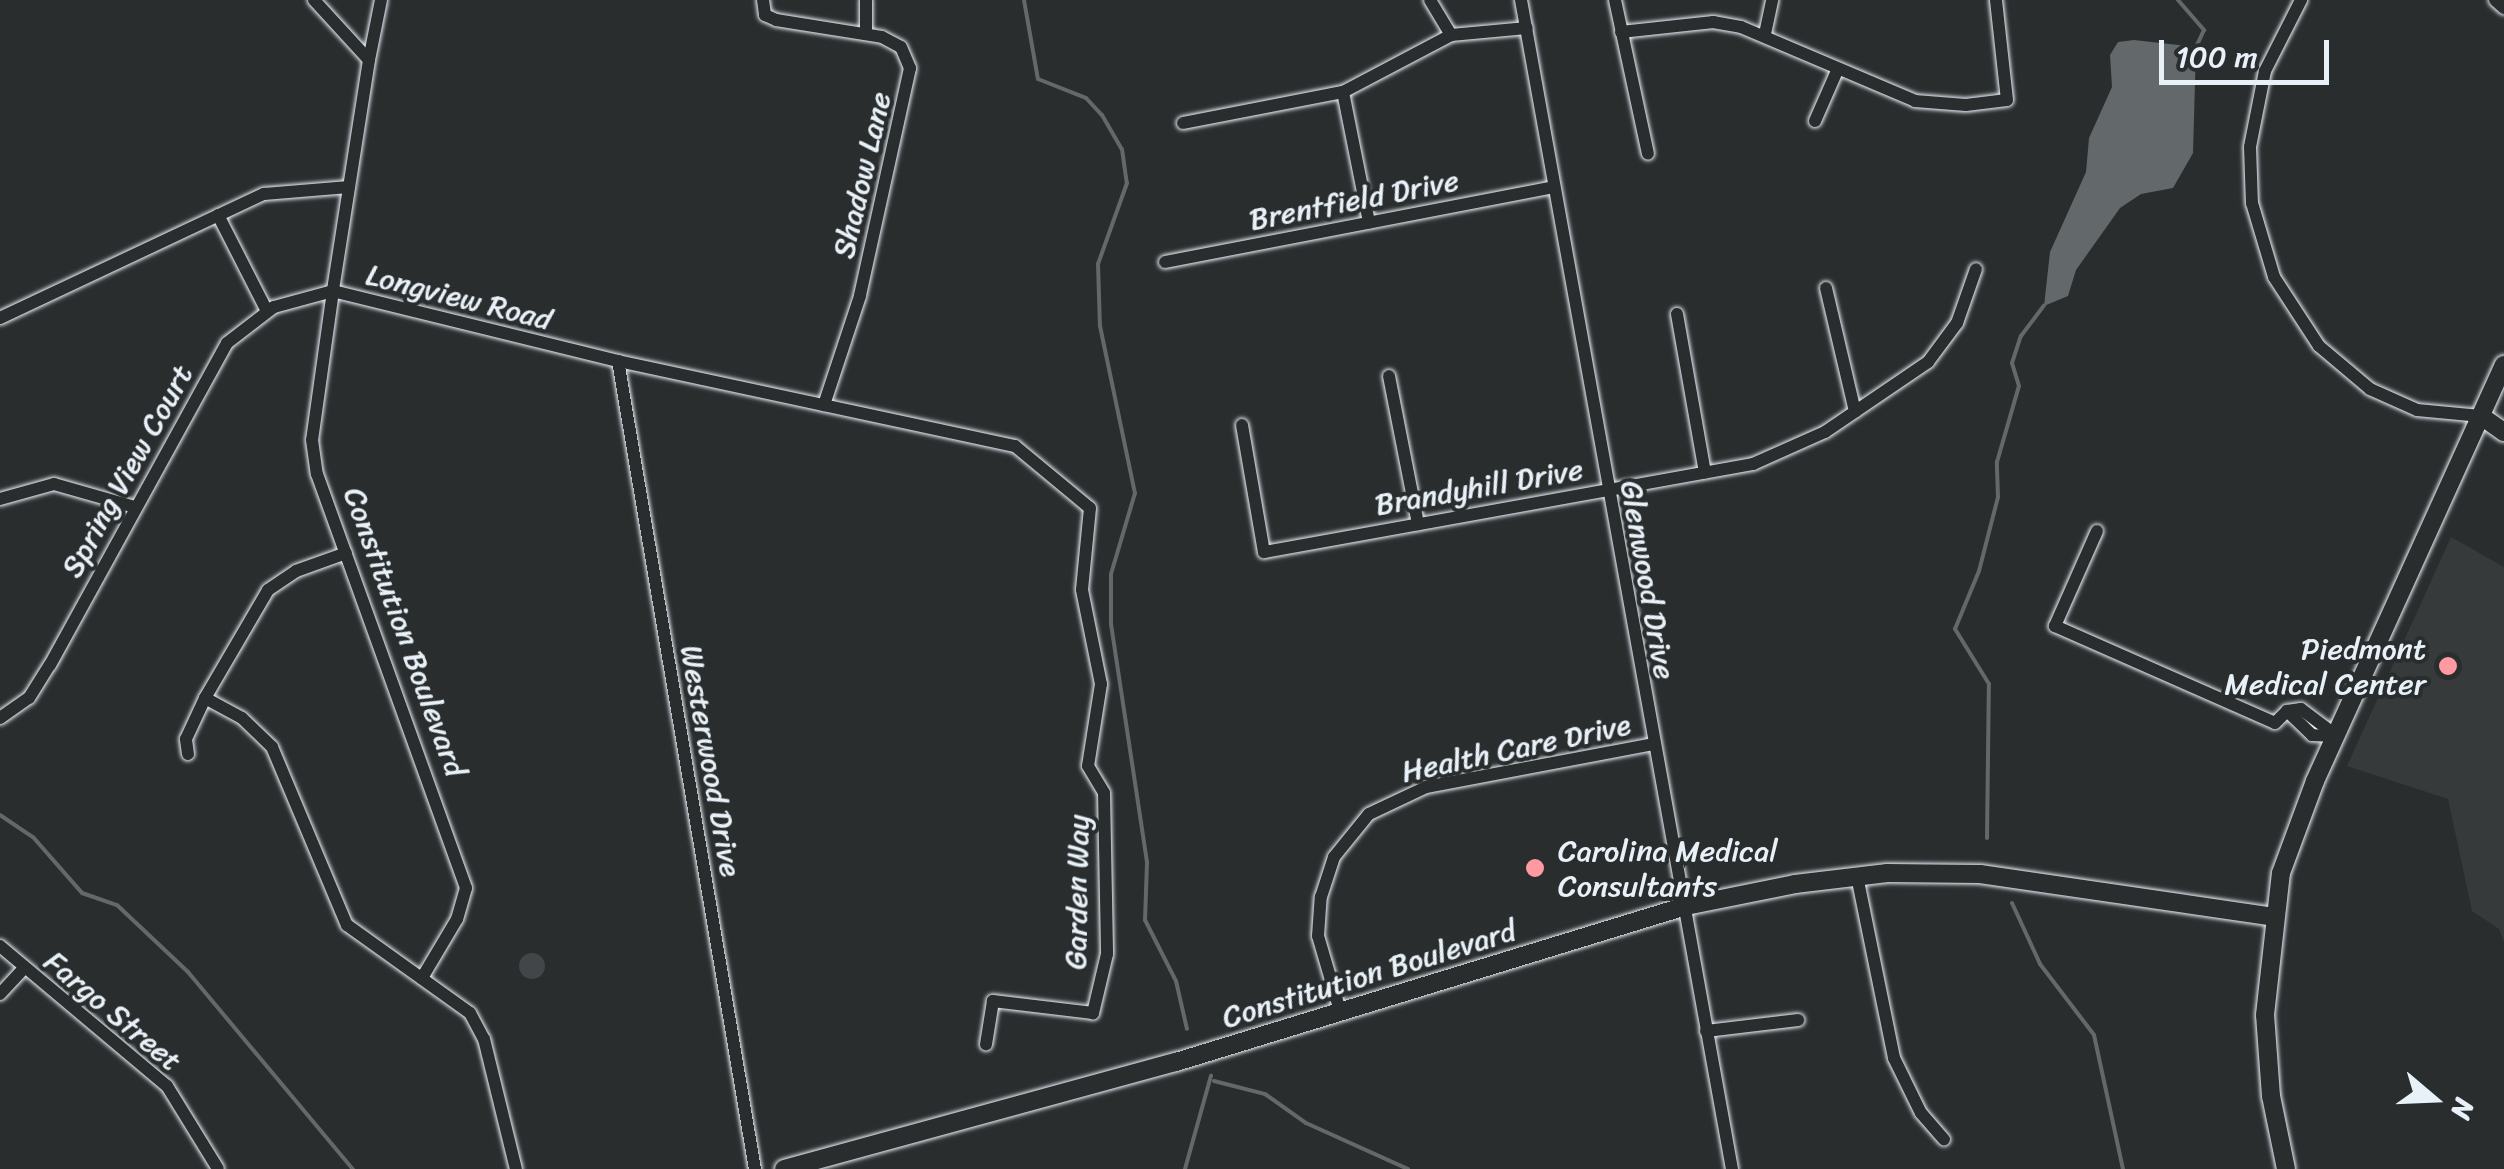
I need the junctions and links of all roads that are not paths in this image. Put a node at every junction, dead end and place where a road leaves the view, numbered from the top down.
1 (314, 0) edge
2 (381, 0) edge
3 (763, 0) edge
4 (866, 0) edge
5 (1430, 0) edge
6 (1520, 0) edge
7 (1615, 0) edge
8 (1772, 0) edge
9 (1996, 0) edge
10 (2301, 0) edge
11 (2495, 0) edge
12 (2504, 8) edge
13 (1526, 28) junction
14 (866, 31) junction
15 (1621, 32) junction
16 (1765, 34) junction
17 (1452, 36) junction
18 (369, 60) junction
19 (1837, 71) junction
20 (1343, 92) junction
21 (1183, 122) dead end
22 (1815, 122) dead end
23 (1648, 154) dead end
24 (349, 187) junction
25 (1553, 187) junction
26 (218, 215) junction
27 (1369, 222) junction
28 (1164, 262) dead end
29 (1976, 269) dead end
30 (1826, 288) dead end
31 (333, 291) junction
32 (267, 311) junction
33 (1677, 314) dead end
34 (0, 318) edge
35 (618, 361) junction
36 (2504, 365) edge
37 (1389, 376) dead end
38 (824, 405) junction
39 (1855, 412) junction
40 (2504, 414) edge
41 (2481, 416) junction
42 (1242, 425) dead end
43 (2504, 432) edge
44 (1705, 473) junction
45 (1608, 490) junction
46 (0, 499) edge
47 (135, 506) junction
48 (1418, 524) junction
49 (2097, 531) dead end
50 (346, 552) junction
51 (205, 698) junction
52 (0, 718) edge
53 (2336, 736) junction
54 (1653, 744) junction
55 (188, 754) dead end
56 (1857, 876) junction
57 (1686, 906) junction
58 (2274, 917) junction
59 (0, 946) edge
60 (24, 968) junction
61 (422, 978) junction
62 (0, 994) edge
63 (1340, 1011) junction
64 (1798, 1020) dead end
65 (1706, 1031) junction
66 (986, 1044) dead end
67 (1944, 1139) dead end
68 (218, 1169) edge
69 (516, 1169) edge
70 (755, 1169) edge
71 (784, 1169) edge
72 (1732, 1169) edge
73 (2286, 1169) edge

1 - 18 street
2 - 18 street, Longview Road
3 - 14 street, Shadow Lane
4 - 14 street
5 - 17 street
6 - 13 street, Glenwood Drive
7 - 15 street
8 - 16 street
9 - 19 street
10 - 41 street
11 - 12 street
13 - 17 street
13 - 25 street, Glenwood Drive
14 - 38 street, Shadow Lane
15 - 16 street
15 - 23 street
16 - 19 street
17 - 20 street
18 - 24 street, Longview Road
19 - 22 street
20 - 21 street
20 - 27 street
24 - 26 street
24 - 31 street, Longview Road
25 - 27 street, Brentfield Drive
25 - 45 street, Glenwood Drive
26 - 32 street
26 - 34 street
27 - 28 street, Brentfield Drive
29 - 39 street, Brandyhill Drive
30 - 39 street
31 - 32 street, Spring View Court
31 - 35 street, Longview Road
31 - 50 street, Constitution Boulevard
32 - 47 street, Spring View Court
33 - 44 street
35 - 38 street, Longview Road
35 - 70 street, Westerwood Drive
36 - 41 street
37 - 48 street
38 - 66 street, Garden Way
39 - 44 street, Brandyhill Drive
40 - 41 street
41 - 43 street
41 - 53 street
42 - 48 street, Brandyhill Drive
44 - 45 street, Brandyhill Drive
45 - 48 street, Brandyhill Drive
45 - 54 street, Glenwood Drive
46 - 47 street
47 - 52 street, Spring View Court
49 - 53 street
50 - 51 street
50 - 61 street, Constitution Boulevard
51 - 55 street
51 - 61 street
53 - 58 street
54 - 57 street, Glenwood Drive
54 - 63 street, Health Care Drive
56 - 57 street, Constitution Boulevard
56 - 58 street, Constitution Boulevard
56 - 67 street
57 - 63 street, Constitution Boulevard
57 - 65 street, Glenwood Drive
58 - 73 street
59 - 60 street, Fargo Street
60 - 62 street
60 - 68 street, Fargo Street
61 - 69 street
63 - 71 street, Constitution Boulevard
64 - 65 street
65 - 72 street, Glenwood Drive

